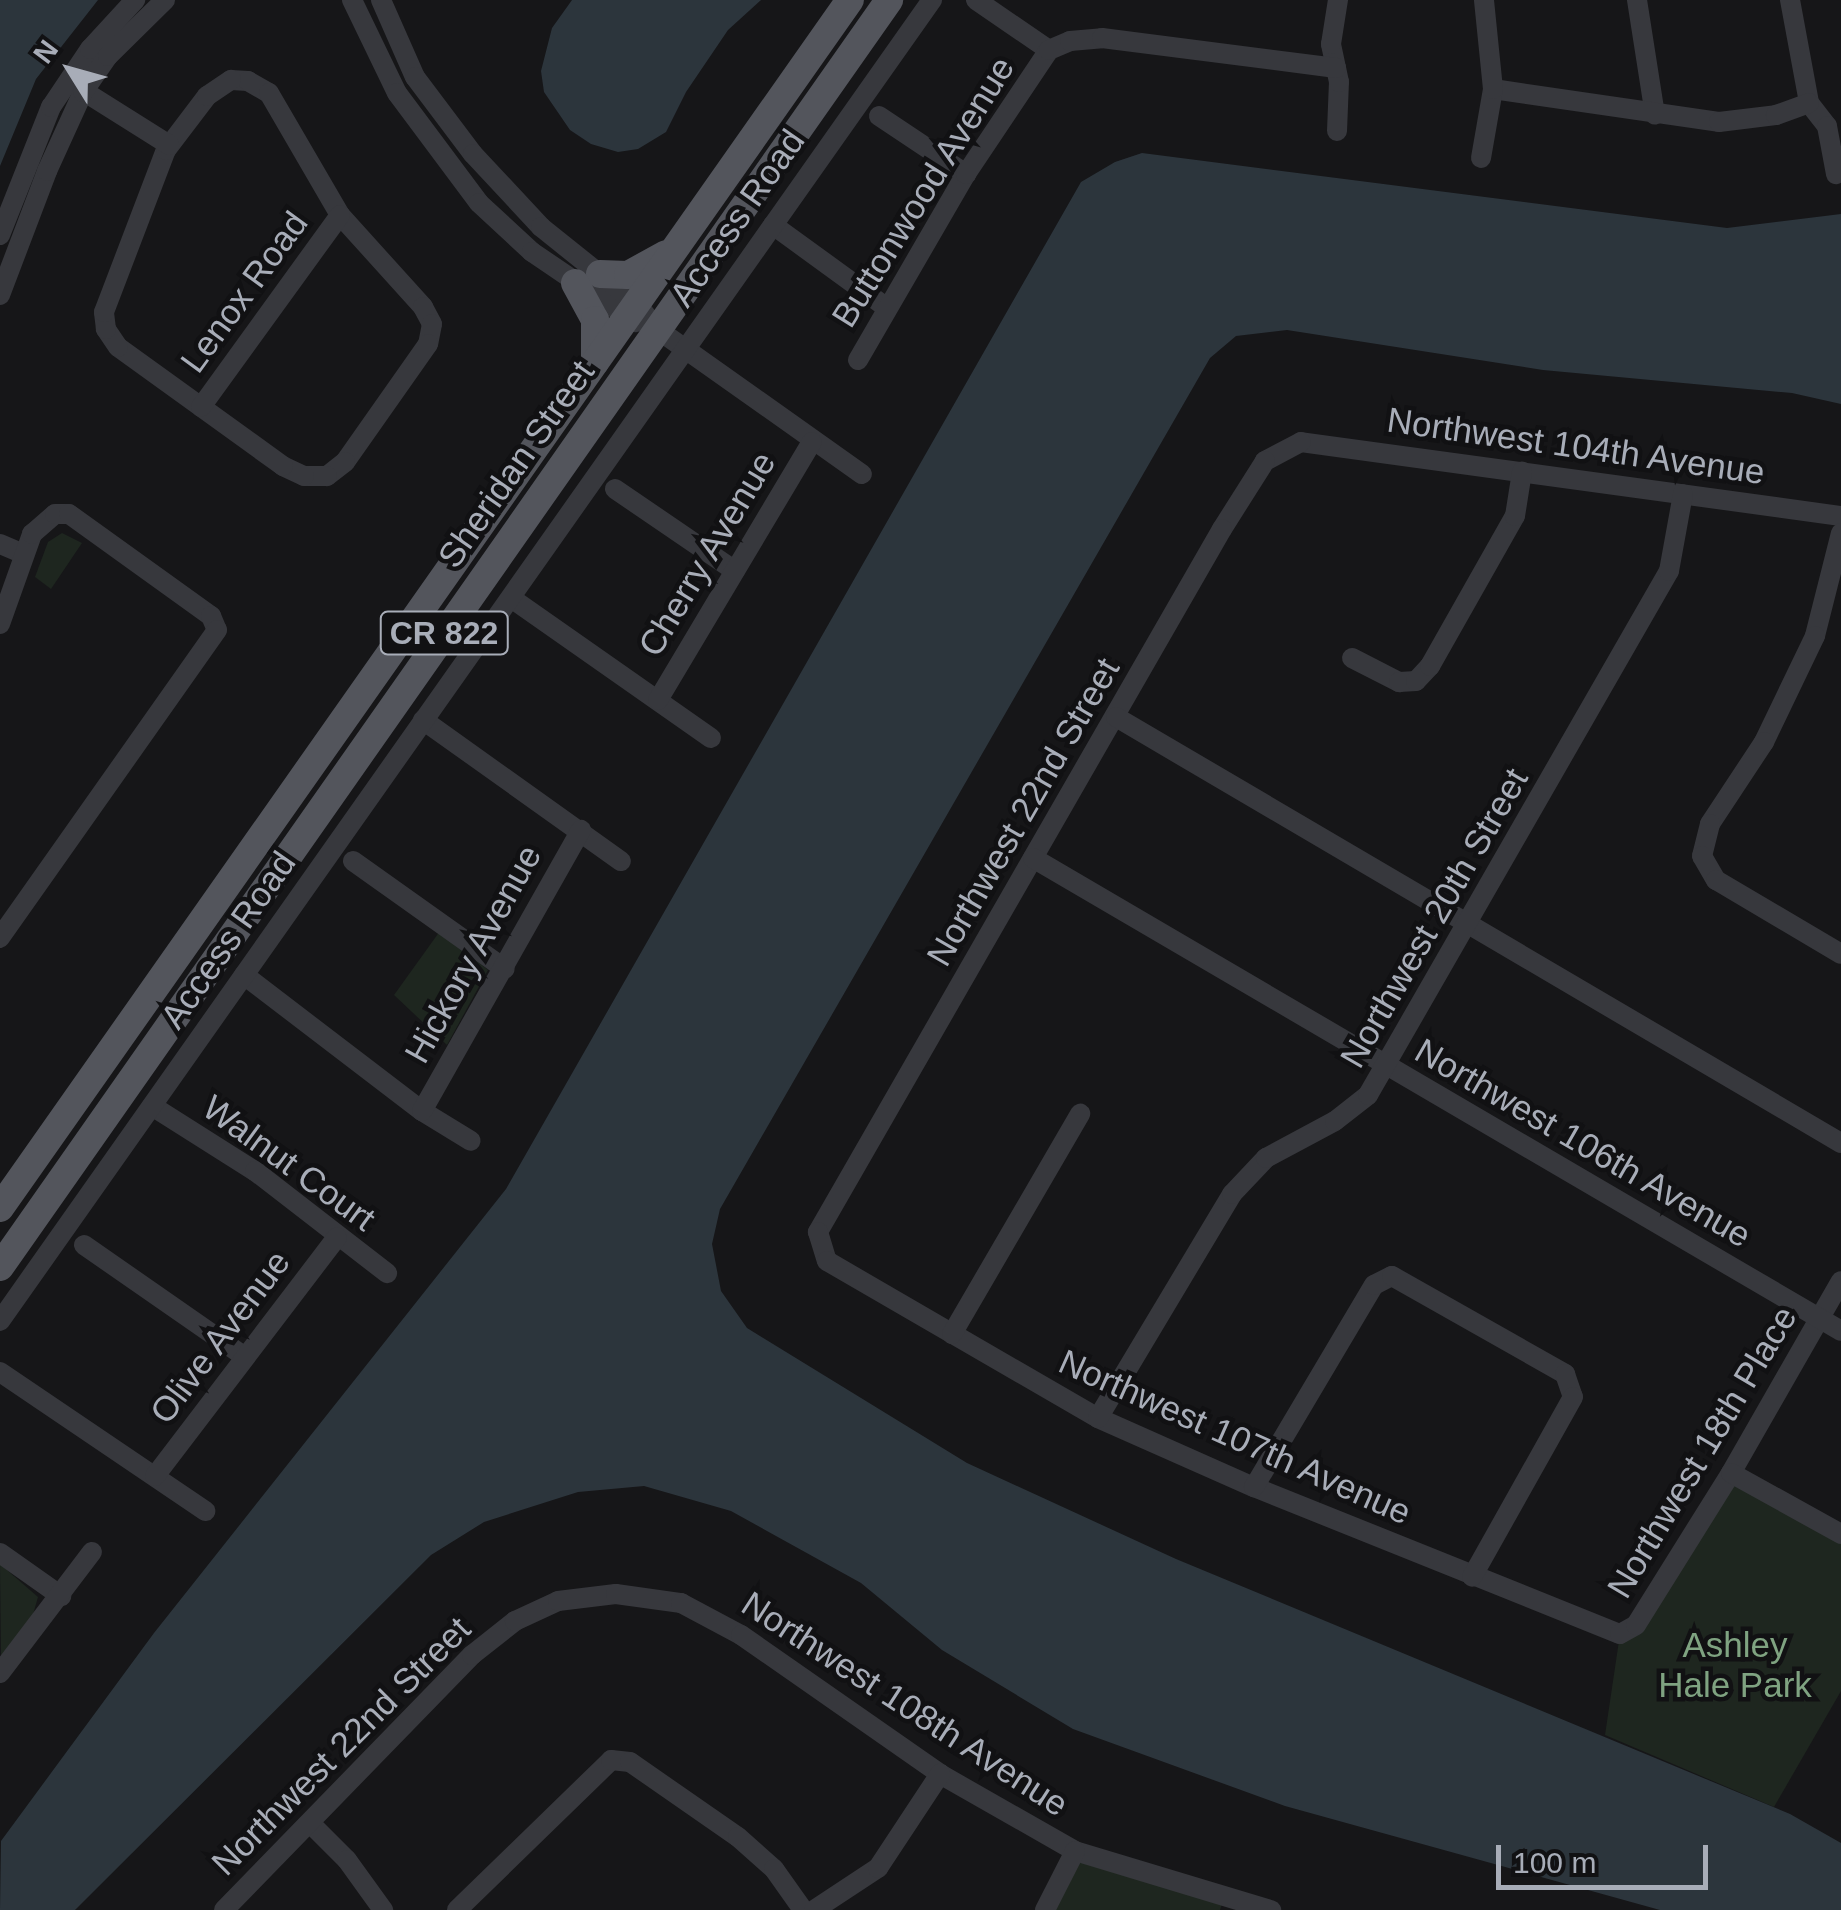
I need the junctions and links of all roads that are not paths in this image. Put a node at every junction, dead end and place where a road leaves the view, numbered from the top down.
1 (135, 0) edge
2 (164, 0) edge
3 (352, 0) edge
4 (381, 0) edge
5 (850, 0) edge
6 (889, 0) edge
7 (932, 0) edge
8 (976, 0) edge
9 (1338, 0) edge
10 (1484, 0) edge
11 (1637, 0) edge
12 (1790, 0) edge
13 (1049, 50) junction
14 (1336, 68) junction
15 (831, 82) junction
16 (75, 86) junction
17 (1493, 89) junction
18 (859, 101) junction
19 (1809, 103) junction
20 (1655, 115) junction
21 (879, 116) dead end
22 (1337, 131) dead end
23 (166, 150) junction
24 (1481, 158) dead end
25 (966, 174) junction
26 (1836, 174) dead end
27 (340, 216) junction
28 (774, 225) junction
29 (0, 235) edge
30 (676, 248) junction
31 (588, 279) junction
32 (0, 296) edge
33 (886, 308) junction
34 (631, 311) junction
35 (657, 329) junction
36 (684, 348) junction
37 (858, 360) dead end
38 (595, 362) junction
39 (201, 407) junction
40 (812, 442) junction
41 (1302, 442) joint
42 (1522, 472) junction
43 (862, 474) dead end
44 (615, 489) dead end
45 (1683, 494) junction
46 (1841, 516) edge
47 (1841, 534) edge
48 (0, 544) edge
49 (14, 563) edge
50 (735, 571) junction
51 (510, 598) junction
52 (0, 624) edge
53 (1352, 658) dead end
54 (658, 700) junction
55 (1116, 717) junction
56 (424, 720) junction
57 (711, 738) dead end
58 (280, 811) junction
59 (307, 829) junction
60 (581, 830) junction
61 (1034, 858) junction
62 (621, 861) dead end
63 (352, 862) dead end
64 (1468, 926) junction
65 (0, 938) edge
66 (1841, 954) edge
67 (506, 969) junction
68 (244, 976) junction
69 (1385, 1064) junction
70 (152, 1106) junction
71 (422, 1111) junction
72 (1080, 1114) dead end
73 (471, 1141) dead end
74 (1841, 1143) edge
75 (0, 1208) edge
76 (818, 1232) joint
77 (337, 1237) junction
78 (84, 1245) dead end
79 (0, 1266) edge
80 (387, 1273) dead end
81 (1841, 1281) edge
82 (1820, 1318) junction
83 (0, 1321) edge
84 (1841, 1331) edge
85 (952, 1334) junction
86 (245, 1357) junction
87 (0, 1372) edge
88 (1098, 1418) junction
89 (1731, 1473) junction
90 (155, 1476) junction
91 (1254, 1487) junction
92 (205, 1512) dead end
93 (1841, 1534) edge
94 (92, 1552) dead end
95 (0, 1553) edge
96 (1472, 1577) junction
97 (61, 1596) junction
98 (558, 1601) joint
99 (1602, 1631) joint
100 (0, 1673) edge
101 (940, 1774) junction
102 (310, 1823) junction
103 (1075, 1852) junction
104 (1222, 1904) edge
105 (224, 1910) edge
106 (383, 1910) edge
107 (457, 1910) edge
108 (803, 1910) edge
109 (814, 1910) edge
110 (1044, 1910) edge
111 (1271, 1910) edge

1 - 16 street
2 - 16 street
3 - 31 street
4 - 31 street
5 - 30 main road, Sheridan Street / CR 822
6 - 15 main road, Sheridan Street / CR 822
7 - 18 street, Access Road
8 - 13 street
9 - 14 street
10 - 17 street
11 - 20 street
12 - 19 street
13 - 14 street, Buttonwood Avenue
13 - 25 street, Buttonwood Avenue
14 - 22 street
15 - 18 street
15 - 35 main road, Sheridan Street / CR 822
16 - 23 street
16 - 29 street
16 - 32 street
17 - 20 street
17 - 24 street
18 - 28 street, Access Road
19 - 20 street
19 - 26 street
21 - 25 street
23 - 27 street
23 - 39 street
25 - 33 street, Buttonwood Avenue
27 - 39 street, Lenox Road
27 - 39 street
28 - 33 street
28 - 36 street, Access Road
30 - 31 main road
30 - 34 main road, Sheridan Street / CR 822
31 - 34 street
31 - 38 main road
33 - 37 street, Buttonwood Avenue
34 - 35 street
34 - 38 main road, Sheridan Street / CR 822
35 - 36 street
35 - 59 main road, Sheridan Street / CR 822
36 - 40 street
36 - 51 street, Access Road
38 - 58 main road, Sheridan Street / CR 822
40 - 43 street
40 - 50 street, Cherry Avenue
41 - 42 street, Northwest 104th Avenue
41 - 55 street, Northwest 22nd Street
42 - 45 street, Northwest 104th Avenue
42 - 53 street
44 - 50 street
45 - 46 street, Northwest 104th Avenue
45 - 64 street, Northwest 20th Street
47 - 66 street
48 - 49 street
49 - 52 street
49 - 65 street
50 - 54 street, Cherry Avenue
51 - 54 street
51 - 56 street, Access Road
54 - 57 street
55 - 61 street, Northwest 22nd Street
55 - 64 street
56 - 60 street
56 - 68 street, Access Road
58 - 59 main road
58 - 75 main road, Sheridan Street / CR 822
59 - 79 main road, Sheridan Street / CR 822
60 - 62 street
60 - 67 street, Hickory Avenue
61 - 69 street, Northwest 106th Avenue
61 - 76 street, Northwest 22nd Street
63 - 67 street
64 - 69 street, Northwest 20th Street
64 - 74 street
67 - 71 street, Hickory Avenue
68 - 70 street, Access Road
68 - 71 street
69 - 82 street, Northwest 106th Avenue
69 - 88 street, Northwest 20th Street
70 - 77 street, Walnut Court
70 - 83 street, Access Road
71 - 73 street
72 - 85 street
76 - 85 street, Northwest 107th Avenue
77 - 80 street, Walnut Court
77 - 86 street, Olive Avenue
78 - 86 street
81 - 82 street, Northwest 18th Place
82 - 84 street, Northwest 106th Avenue
82 - 89 street, Northwest 18th Place
85 - 88 street, Northwest 107th Avenue
86 - 90 street, Olive Avenue
87 - 90 street
88 - 91 street, Northwest 107th Avenue
89 - 93 street
89 - 99 street, Northwest 18th Place
90 - 92 street
91 - 96 street, Northwest 107th Avenue
91 - 96 street
94 - 97 street
95 - 97 street
96 - 99 street, Northwest 107th Avenue
97 - 100 street
98 - 101 street, Northwest 108th Avenue
98 - 102 street, Northwest 22nd Street
101 - 103 street, Northwest 108th Avenue
101 - 109 street
102 - 105 street, Northwest 22nd Street
102 - 106 street
103 - 104 street, Northwest 108th Avenue
103 - 110 street
104 - 111 street, Northwest 108th Avenue
107 - 108 street

